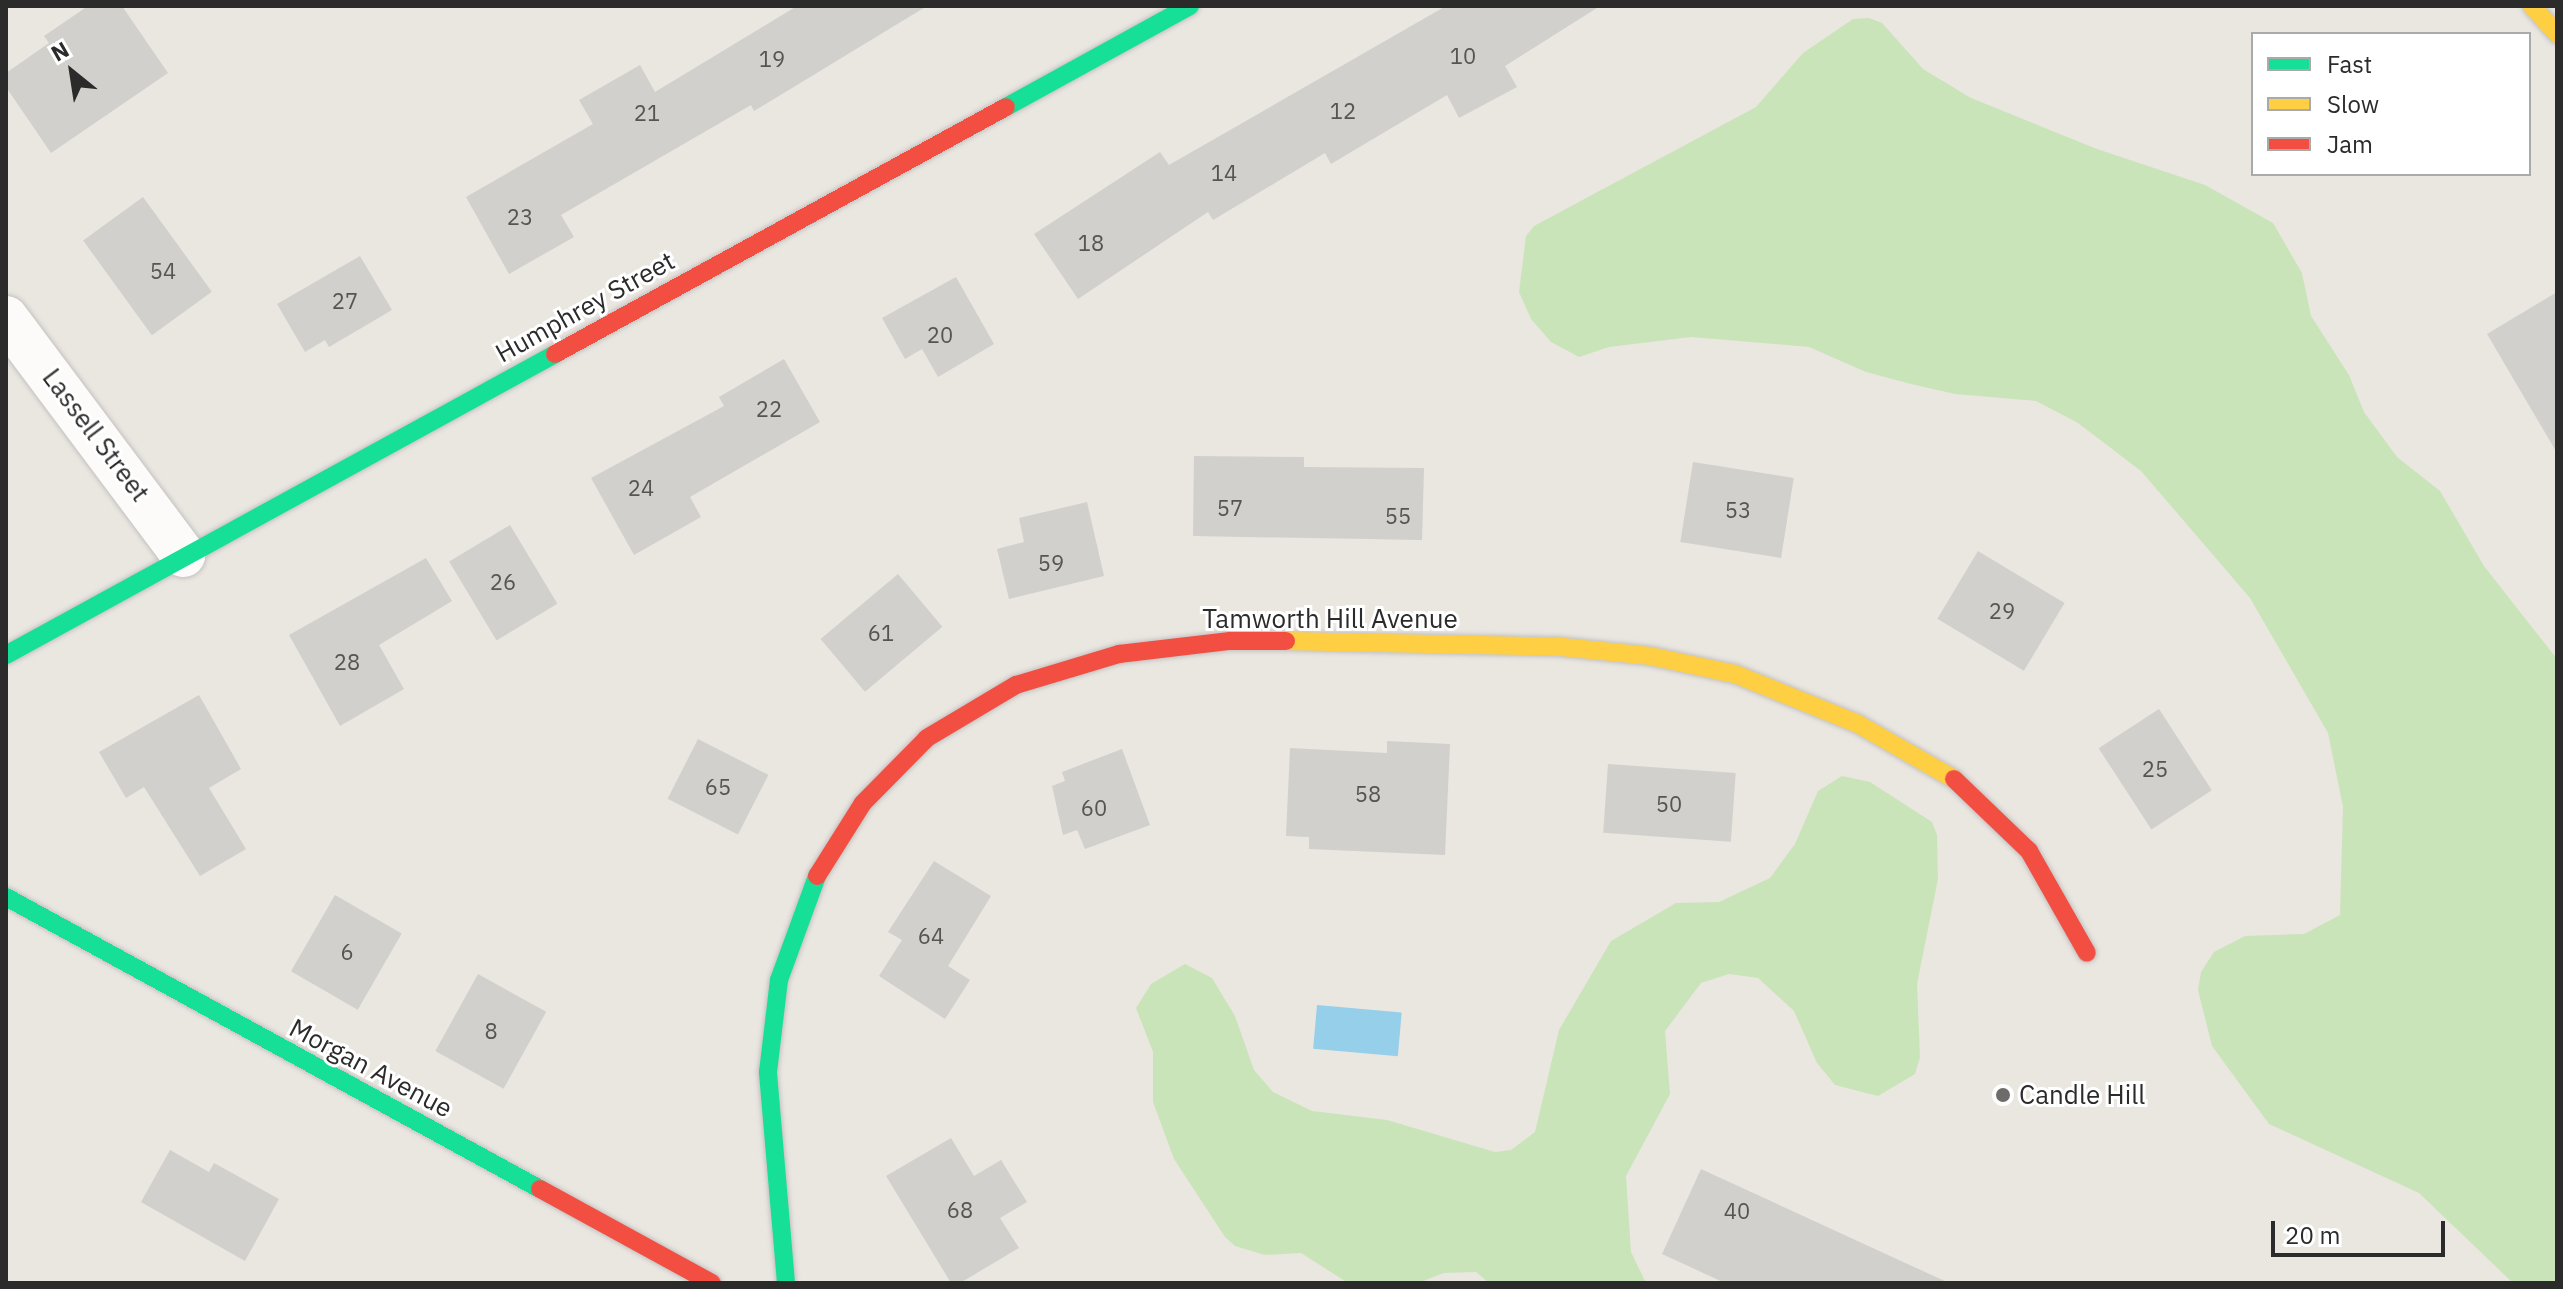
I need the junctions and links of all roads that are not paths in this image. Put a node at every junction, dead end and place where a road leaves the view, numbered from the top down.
1 (1190, 6) edge
2 (2532, 6) edge
3 (2557, 34) edge
4 (6, 318) edge
5 (183, 555) junction
6 (6, 655) edge
7 (6, 897) edge
8 (2087, 953) dead end
9 (712, 1283) edge
10 (786, 1283) edge

1 - 5 street, Humphrey Street
2 - 3 street
4 - 5 street, Lassell Street
5 - 6 street, Humphrey Street
7 - 9 street, Morgan Avenue
8 - 10 street, Tamworth Hill Avenue

